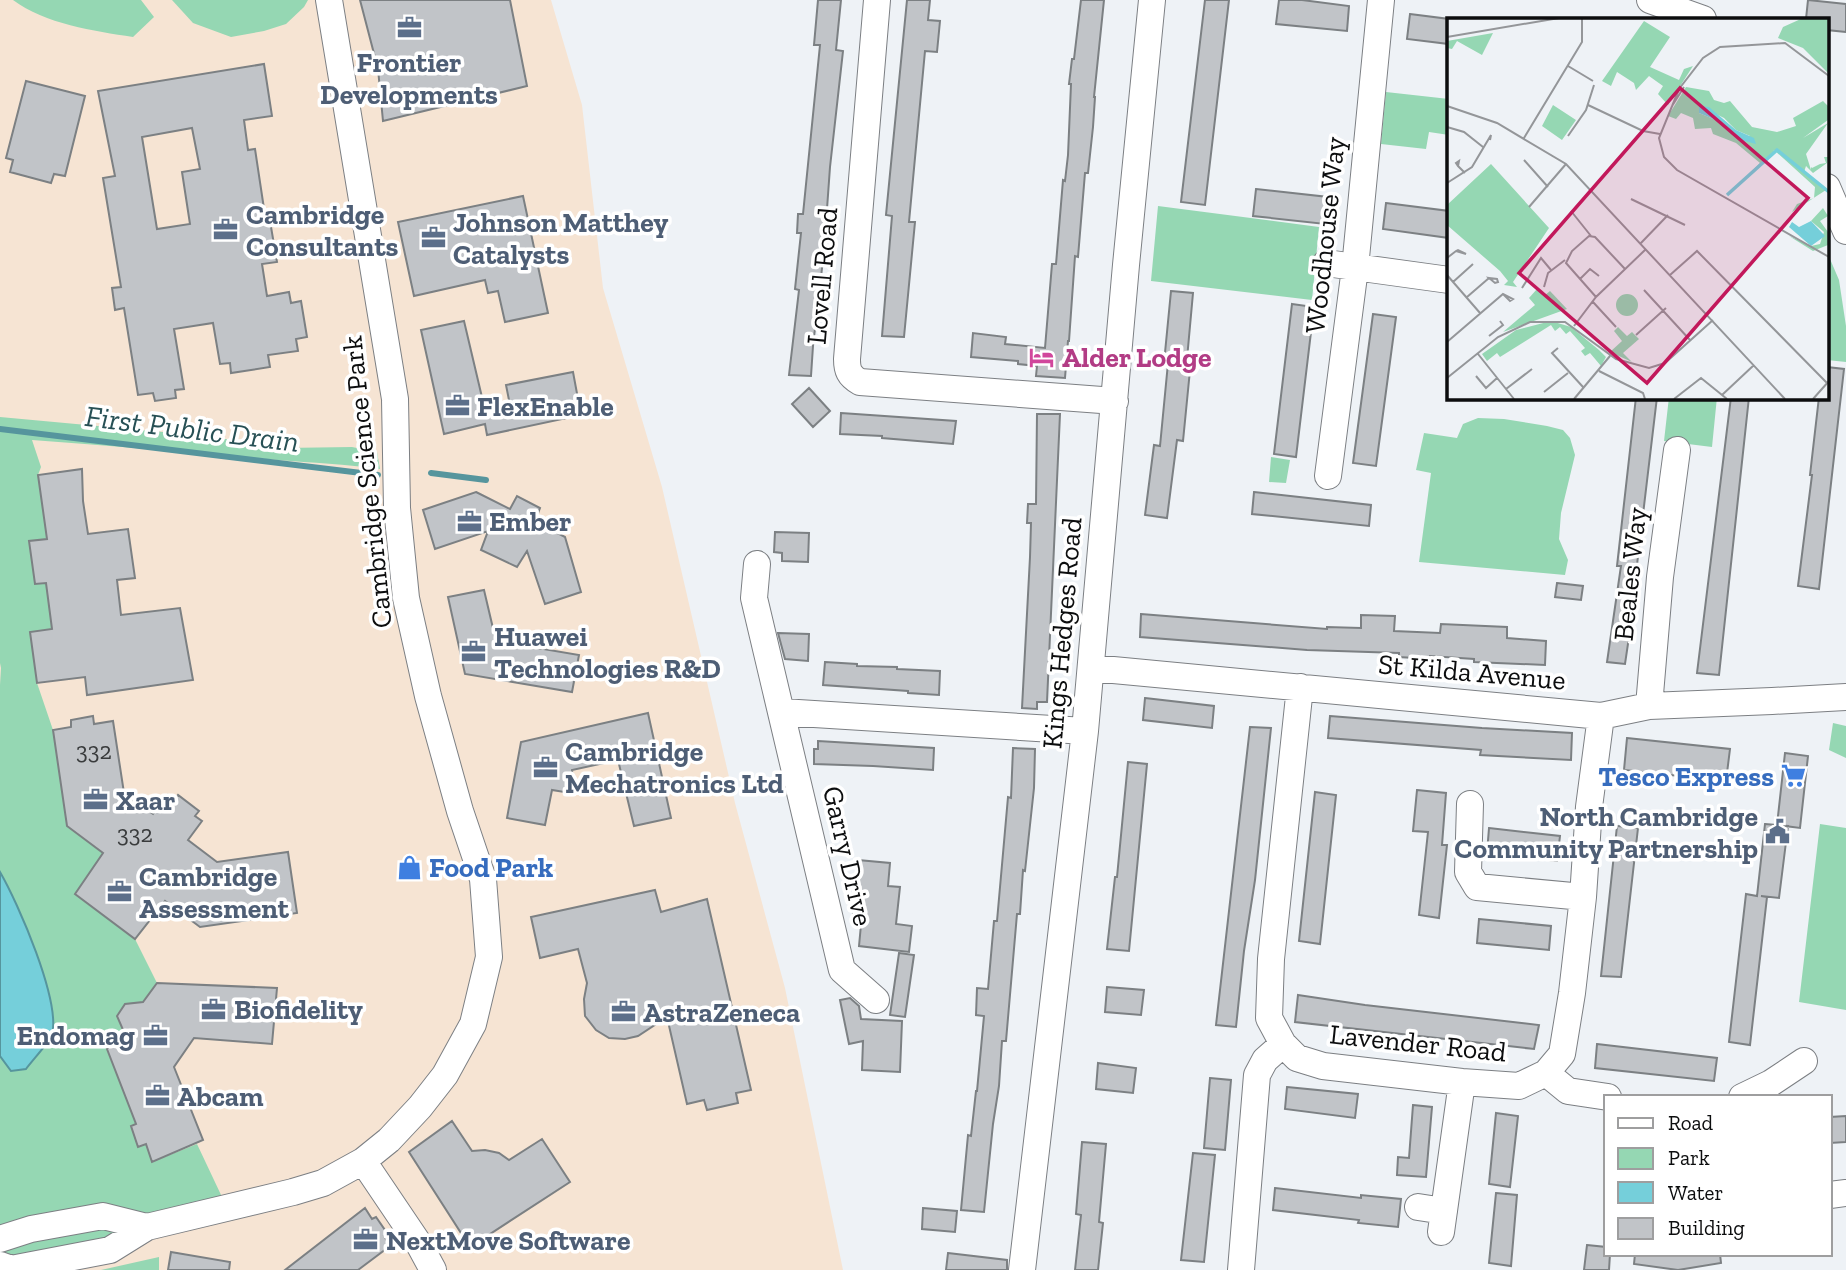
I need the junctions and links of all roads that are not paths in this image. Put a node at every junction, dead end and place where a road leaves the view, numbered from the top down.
1 (329, 0) edge
2 (877, 0) edge
3 (1152, 0) edge
4 (1381, 0) edge
5 (1650, 0) edge
6 (1700, 18) edge
7 (1828, 189) edge
8 (1846, 231) edge
9 (1326, 263) dead end
10 (1355, 268) junction
11 (1447, 280) edge
12 (1115, 401) junction
13 (1677, 450) dead end
14 (1328, 476) dead end
15 (757, 564) dead end
16 (1092, 668) junction
17 (1300, 687) junction
18 (1846, 696) edge
19 (1649, 706) junction
20 (782, 712) junction
21 (1601, 716) junction
22 (1085, 731) junction
23 (1470, 804) dead end
24 (1583, 897) junction
25 (876, 1000) dead end
26 (1283, 1044) junction
27 (1804, 1061) dead end
28 (1546, 1073) junction
29 (1462, 1082) junction
30 (1746, 1095) edge
31 (1604, 1096) edge
32 (363, 1161) junction
33 (1434, 1217) dead end
34 (147, 1227) junction
35 (0, 1239) edge
36 (0, 1265) edge
37 (433, 1270) edge
38 (1021, 1270) edge
39 (1241, 1270) edge

1 - 32 street, Cambridge Science Park
2 - 12 street, Lovell Road
3 - 12 street, Kings Hedges Road
4 - 10 street, Woodhouse Way
5 - 6 street
7 - 8 street
9 - 10 street
10 - 11 street
10 - 14 street, Woodhouse Way
12 - 16 street, Kings Hedges Road
13 - 19 street, Beales Way
15 - 20 street, Garry Drive
16 - 17 street, St Kilda Avenue
16 - 22 street, Kings Hedges Road
17 - 21 street, St Kilda Avenue
17 - 26 street
18 - 19 street, St Kilda Avenue
19 - 21 street, St Kilda Avenue
20 - 22 street
20 - 25 street, Garry Drive
21 - 24 street, Lavender Road
22 - 38 street, Kings Hedges Road
23 - 24 street
24 - 28 street, Lavender Road
26 - 29 street, Lavender Road
26 - 39 street
27 - 30 street
28 - 29 street, Lavender Road
28 - 31 street
29 - 33 street
32 - 34 street, Cambridge Science Park
32 - 37 street
34 - 35 street, Cambridge Science Park
34 - 36 street, Cambridge Science Park

